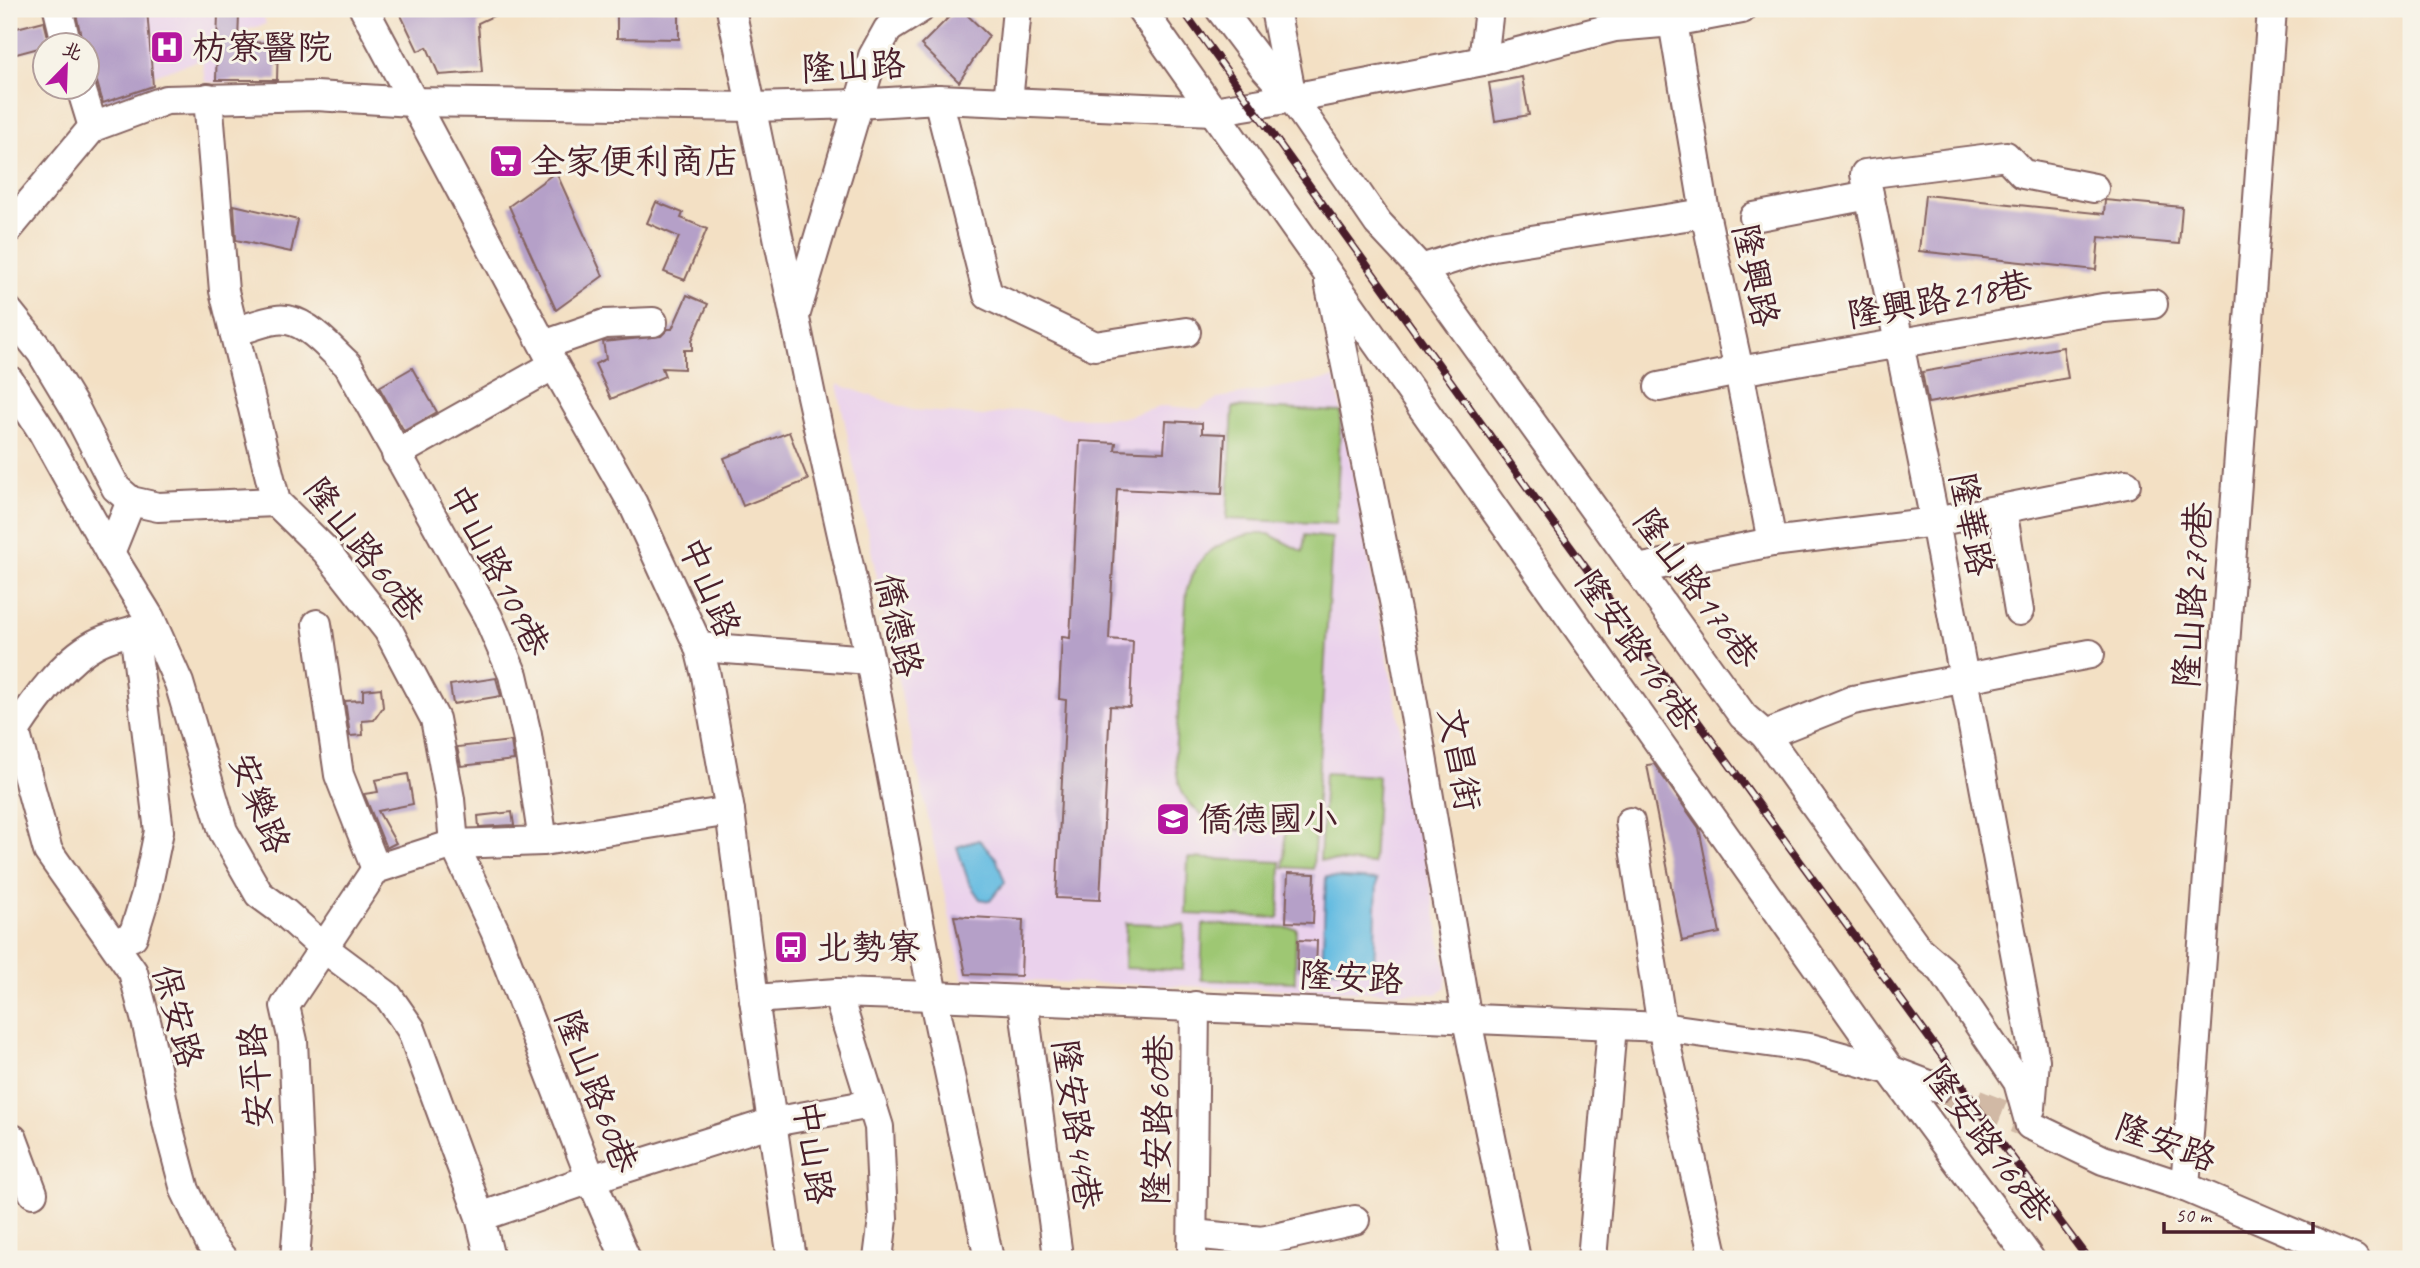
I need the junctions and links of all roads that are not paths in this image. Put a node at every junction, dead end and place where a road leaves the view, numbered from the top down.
1 (58, 9) edge
2 (364, 9) edge
3 (920, 9) edge
4 (1017, 9) edge
5 (1142, 9) edge
6 (1220, 9) edge
7 (1275, 9) edge
8 (1489, 9) edge
9 (1742, 9) edge
10 (2272, 9) edge
11 (737, 17) edge
12 (1617, 18) edge
13 (1673, 22) junction
14 (64, 32) edge
15 (1483, 61) junction
16 (208, 98) junction
17 (1292, 98) junction
18 (938, 99) junction
19 (85, 102) edge
20 (412, 102) junction
21 (1008, 102) junction
22 (857, 104) junction
23 (752, 107) junction
24 (1213, 111) junction
25 (93, 127) junction
26 (2094, 188) dead end
27 (1869, 195) junction
28 (1705, 213) junction
29 (1754, 217) dead end
30 (9, 228) edge
31 (1422, 270) junction
32 (1327, 271) junction
33 (2153, 304) dead end
34 (9, 313) edge
35 (795, 317) junction
36 (653, 322) dead end
37 (234, 332) junction
38 (1186, 332) dead end
39 (1900, 344) junction
40 (41, 352) junction
41 (549, 355) junction
42 (1739, 371) junction
43 (9, 379) edge
44 (1659, 387) dead end
45 (76, 410) junction
46 (42, 431) junction
47 (396, 454) junction
48 (2126, 484) dead end
49 (131, 500) junction
50 (276, 502) junction
51 (2002, 509) junction
52 (1934, 522) junction
53 (1772, 542) junction
54 (110, 553) junction
55 (1637, 569) junction
56 (2019, 611) dead end
57 (317, 624) dead end
58 (144, 628) junction
59 (699, 647) junction
60 (2090, 654) dead end
61 (870, 660) junction
62 (1963, 678) junction
63 (12, 729) edge
64 (1765, 735) junction
65 (730, 811) junction
66 (1630, 821) dead end
67 (543, 841) junction
68 (454, 844) junction
69 (376, 869) junction
70 (114, 943) junction
71 (325, 948) junction
72 (837, 993) junction
73 (933, 996) junction
74 (754, 999) junction
75 (1023, 1002) junction
76 (1195, 1006) junction
77 (1466, 1020) junction
78 (1612, 1026) junction
79 (1662, 1027) junction
80 (1890, 1070) junction
81 (1937, 1088) tunnel mouth
82 (871, 1104) junction
83 (773, 1122) junction
84 (2030, 1125) junction
85 (9, 1141) edge
86 (591, 1179) junction
87 (2185, 1187) junction
88 (33, 1193) dead end
89 (480, 1217) junction
90 (1355, 1220) dead end
91 (1193, 1247) edge
92 (1058, 1256) dead end
93 (223, 1259) edge
94 (295, 1259) edge
95 (490, 1259) edge
96 (626, 1259) edge
97 (792, 1259) edge
98 (878, 1259) edge
99 (989, 1259) edge
100 (1516, 1259) edge
101 (1592, 1259) edge
102 (1714, 1259) edge
103 (2030, 1259) edge
104 (2354, 1259) edge

1 - 14 street
2 - 20 street, 中山路
3 - 22 street
4 - 21 street
5 - 24 street, 隆安路169巷
6 - 17 street, 隆山路176巷
7 - 17 street
8 - 15 street
9 - 13 street, 隆山路
10 - 87 street, 隆山路270巷
11 - 23 street, 僑德路
12 - 13 street, 隆山路
12 - 15 street, 隆山路
13 - 28 street, 隆興路
15 - 17 street, 隆山路
16 - 20 street, 隆山路
16 - 25 street, 隆山路
16 - 37 street, 隆山路60巷
17 - 24 street, 隆山路
17 - 31 street, 隆山路176巷
18 - 21 street, 隆山路
18 - 22 street, 隆山路
18 - 38 street
19 - 25 street
20 - 23 street, 隆山路
20 - 41 street, 中山路
21 - 24 street, 隆山路
22 - 23 street, 隆山路
22 - 35 street
23 - 35 street, 僑德路
24 - 32 street, 隆安路169巷
25 - 30 street, 隆山路
26 - 27 street
27 - 29 street
27 - 39 street, 隆華路
28 - 31 street
28 - 42 street, 隆興路
31 - 55 street, 隆山路176巷
32 - 77 street, 文昌街
32 - 80 street, 隆安路169巷
33 - 39 street, 隆興路218巷
34 - 40 street
35 - 61 street, 僑德路
36 - 41 street
37 - 47 street, 中山路109巷
37 - 50 street, 隆山路60巷
39 - 42 street, 隆興路218巷
39 - 52 street, 隆華路
40 - 43 street
40 - 45 street
41 - 47 street
41 - 59 street, 中山路
42 - 44 street, 隆興路218巷
42 - 53 street, 隆興路
43 - 46 street, 安樂路
45 - 46 street
45 - 49 street
46 - 54 street, 安樂路
47 - 67 street, 中山路109巷
48 - 51 street
49 - 50 street
49 - 54 street
50 - 68 street, 隆山路60巷
51 - 52 street
51 - 56 street
52 - 53 street
52 - 62 street, 隆華路
53 - 55 street
54 - 58 street, 安樂路
55 - 64 street, 隆山路176巷
57 - 69 street
58 - 63 street
58 - 70 street
58 - 71 street, 安樂路
59 - 61 street
59 - 65 street, 中山路
60 - 62 street
61 - 73 street, 僑德路
62 - 64 street
62 - 84 street, 隆華路
63 - 70 street, 保安路
64 - 84 street, 隆山路176巷
65 - 67 street
65 - 74 street, 中山路
66 - 79 street
67 - 68 street
68 - 69 street
68 - 86 street, 隆山路60巷
69 - 71 street, 安平路
70 - 93 street, 保安路
71 - 89 street, 安樂路
71 - 94 street, 安平路
72 - 73 street, 隆安路
72 - 74 street, 隆安路
72 - 82 street
73 - 75 street, 隆安路
73 - 99 street, 僑德路
74 - 83 street, 中山路
75 - 76 street, 隆安路
75 - 92 street, 隆安路44巷
76 - 77 street, 隆安路
76 - 91 street, 隆安路60巷
77 - 78 street, 隆安路
77 - 100 street, 文昌街
78 - 79 street, 隆安路
78 - 101 street
79 - 80 street, 隆安路
79 - 102 street
80 - 81 street, 隆安路
80 - 103 street, 隆安路168巷
82 - 83 street
82 - 98 street
83 - 86 street
83 - 97 street, 中山路
84 - 87 street, 隆安路
85 - 88 street
86 - 89 street
86 - 96 street, 隆山路60巷
87 - 104 street, 隆安路
89 - 95 street, 安樂路
90 - 91 street

